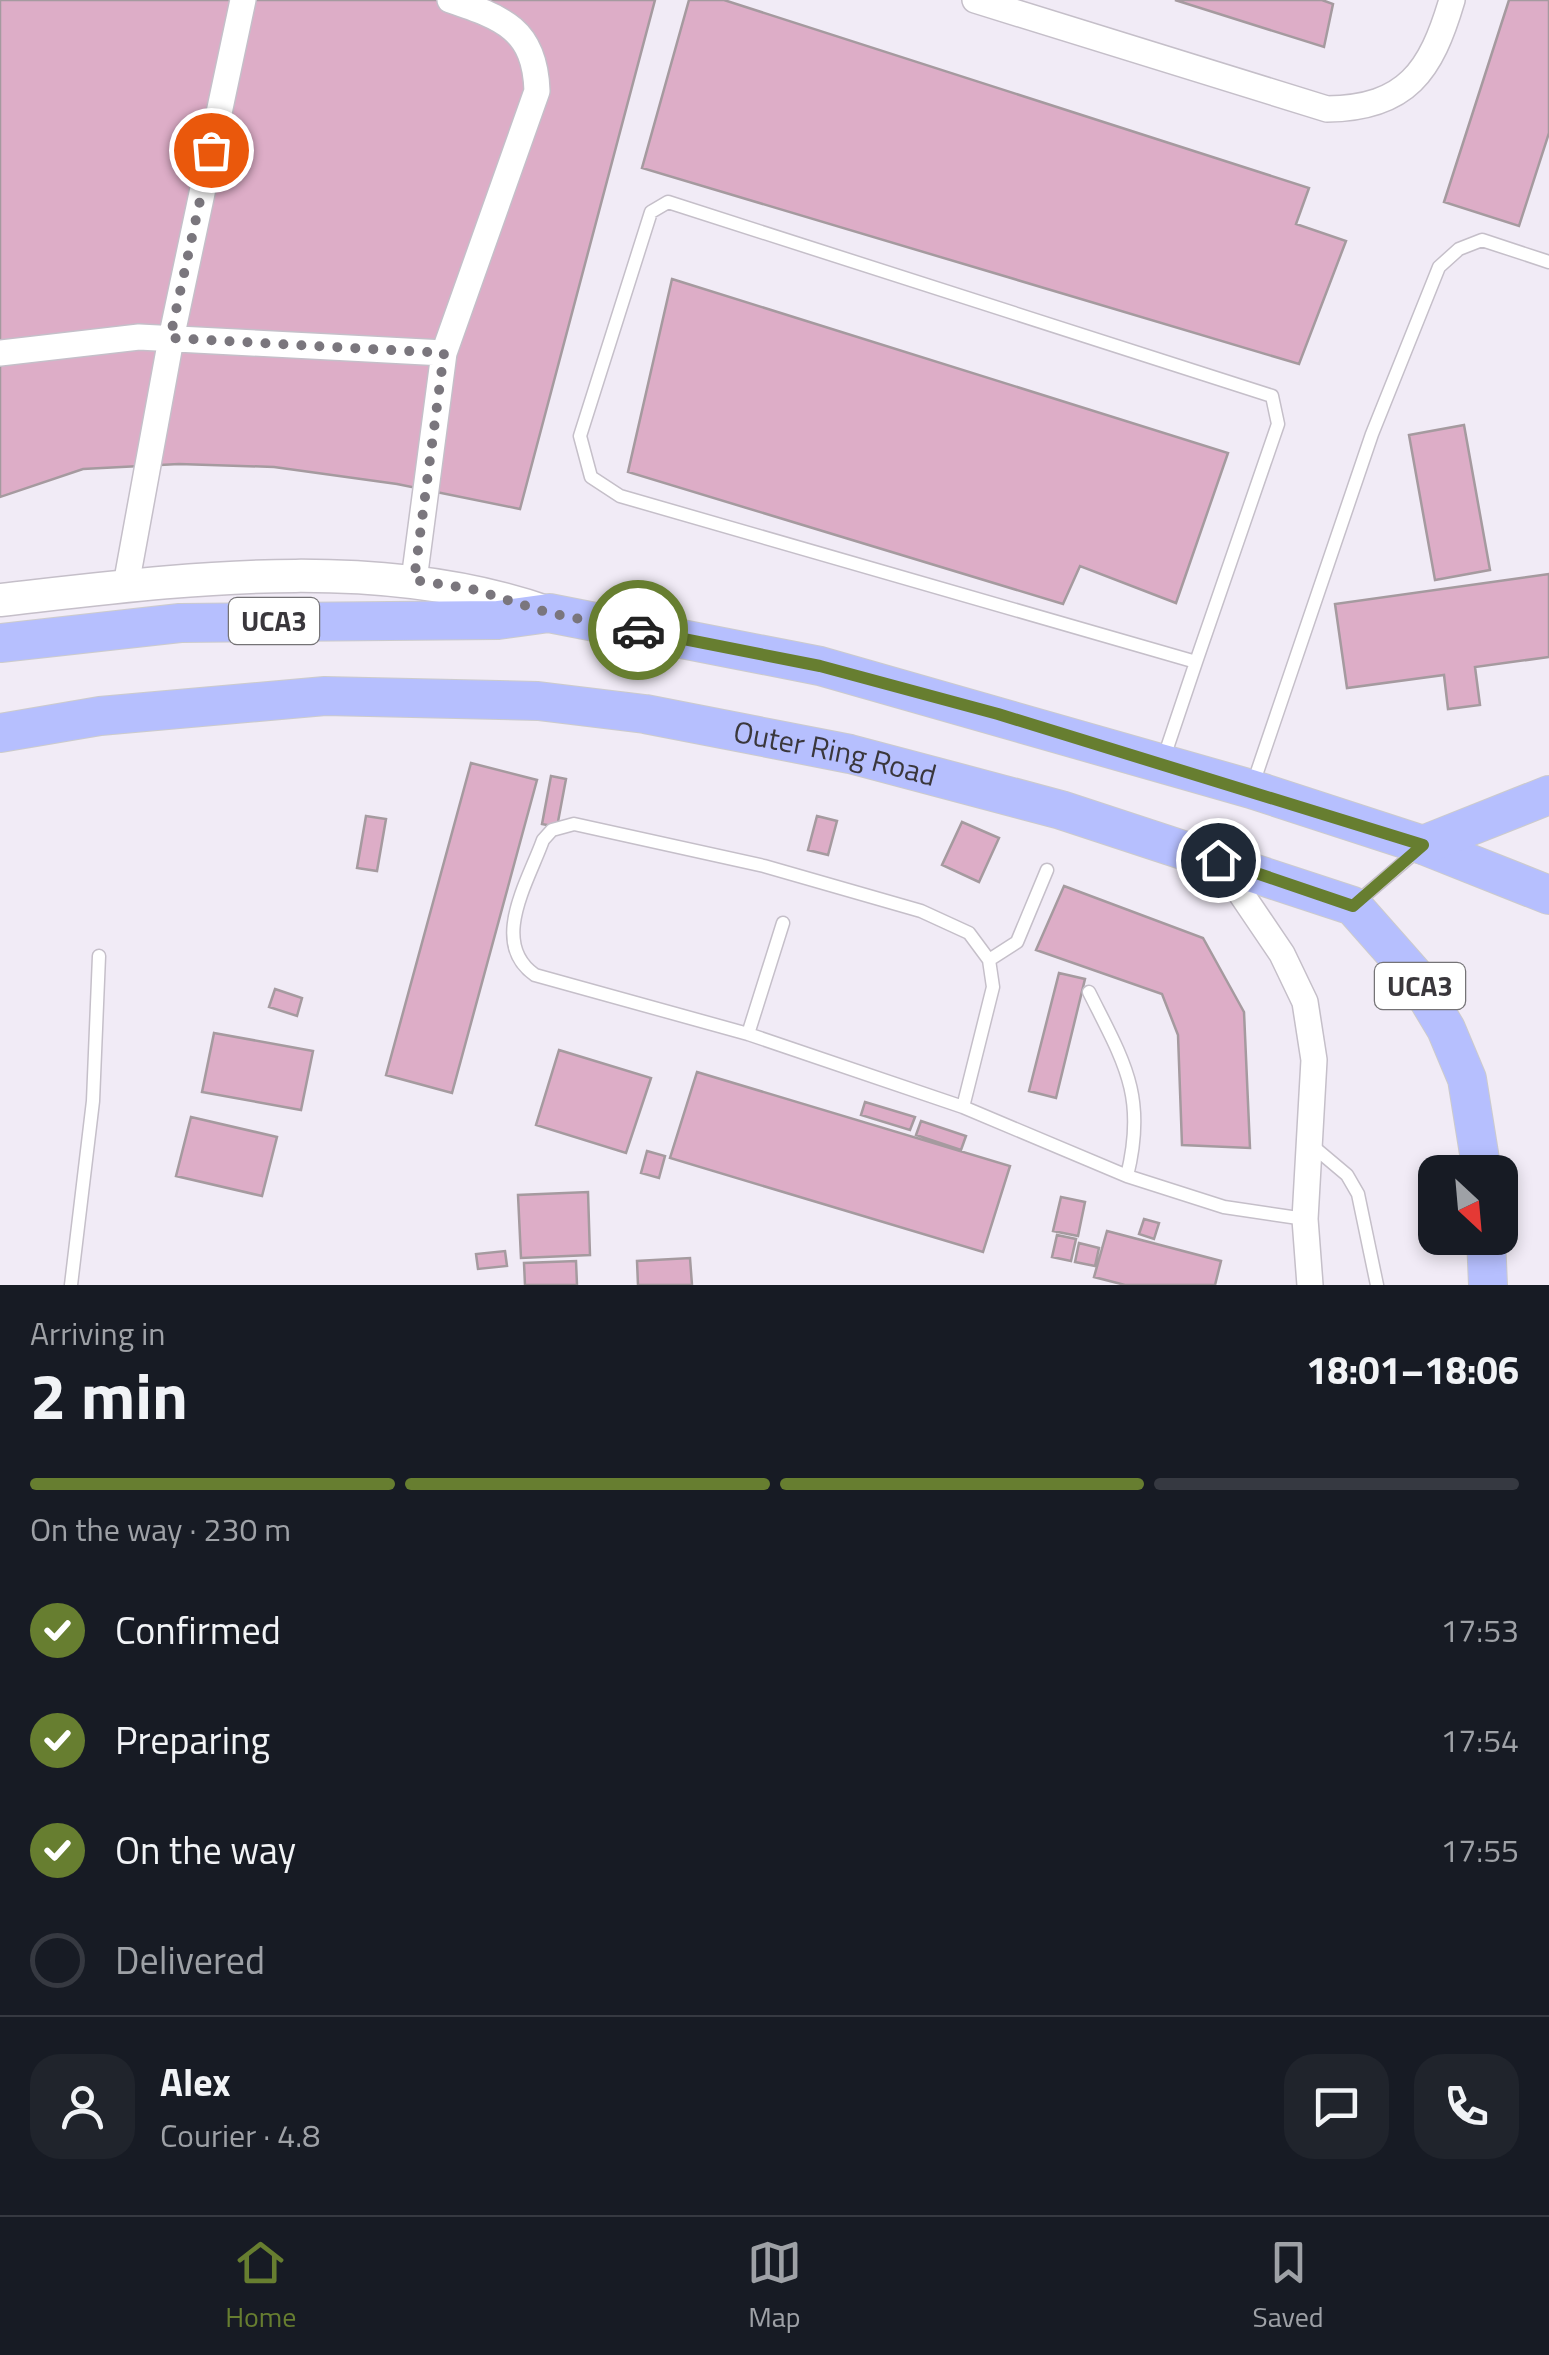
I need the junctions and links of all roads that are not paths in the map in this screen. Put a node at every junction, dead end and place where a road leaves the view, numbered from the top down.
1 (243, 0) edge
2 (450, 0) edge
3 (976, 0) edge
4 (1452, 0) edge
5 (1549, 262) edge
6 (170, 338) junction
7 (0, 353) edge
8 (444, 353) junction
9 (414, 580) junction
10 (126, 585) junction
11 (0, 600) edge
12 (549, 613) junction
13 (0, 643) edge
14 (1196, 662) junction
15 (0, 733) edge
16 (1162, 762) junction
17 (1251, 789) junction
18 (1549, 796) edge
19 (1423, 845) junction
20 (1218, 860) junction
21 (1047, 870) dead end
22 (1549, 895) edge
23 (1353, 906) junction
24 (782, 923) dead end
25 (99, 956) dead end
26 (989, 960) junction
27 (1090, 992) dead end
28 (748, 1034) junction
29 (963, 1107) junction
30 (1306, 1142) junction
31 (1479, 1155) edge
32 (1127, 1176) junction
33 (1305, 1219) junction
34 (1487, 1255) edge
35 (71, 1285) edge
36 (1310, 1285) edge
37 (1377, 1285) edge
38 (1488, 1285) edge

1 - 6 street
2 - 8 street
3 - 4 street
5 - 17 lane
6 - 7 street
6 - 8 street
6 - 10 street
8 - 9 street
9 - 10 main road, UCA3
9 - 12 main road, UCA3
10 - 11 main road, UCA3
12 - 13 main road, UCA3
12 - 16 main road, UCA3
14 - 14 lane
14 - 16 lane
15 - 20 main road, Outer Ring Road / UCA3
16 - 17 main road, UCA3
17 - 19 main road, UCA3
18 - 19 main road
19 - 22 main road
19 - 23 lane
20 - 23 main road, Outer Ring Road / UCA3
20 - 30 street
21 - 26 lane
23 - 31 main road, Outer Ring Road / UCA3
24 - 28 lane
25 - 35 lane
26 - 28 lane
26 - 29 lane
27 - 32 lane
28 - 29 lane
29 - 32 lane
30 - 33 street
30 - 37 lane
32 - 33 lane
33 - 36 street
34 - 38 main road

